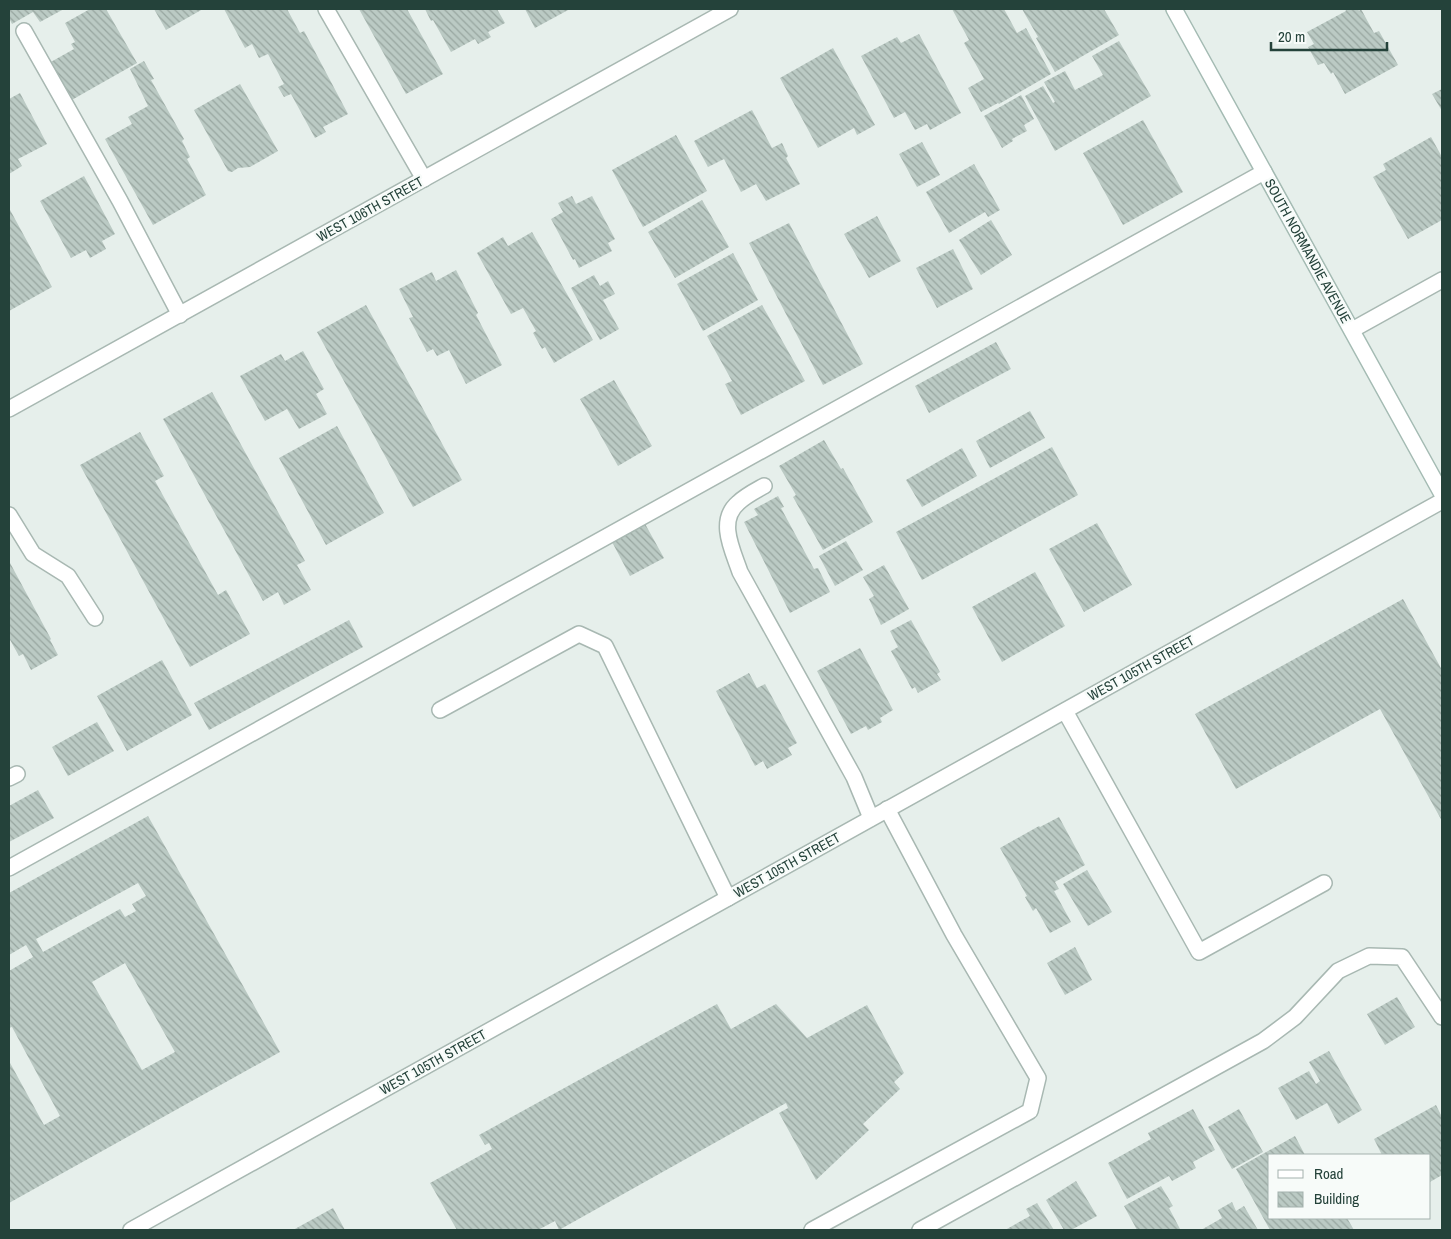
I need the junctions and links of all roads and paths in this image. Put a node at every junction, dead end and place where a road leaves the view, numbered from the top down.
1 (326, 9) edge
2 (730, 9) edge
3 (1174, 9) edge
4 (24, 31) dead end
5 (1264, 172) junction
6 (424, 179) junction
7 (1442, 280) edge
8 (180, 314) junction
9 (1352, 330) junction
10 (9, 409) edge
11 (764, 486) dead end
12 (1442, 494) edge
13 (1442, 501) edge
14 (9, 515) edge
15 (95, 618) dead end
16 (440, 710) dead end
17 (1065, 710) junction
18 (887, 809) junction
19 (871, 818) junction
20 (9, 868) edge
21 (1324, 883) dead end
22 (728, 898) junction
23 (1442, 1017) edge
24 (132, 1230) edge
25 (812, 1230) edge
26 (920, 1230) edge

1 - 6 street
2 - 6 street, WEST 106TH STREET
3 - 5 street, SOUTH NORMANDIE AVENUE
4 - 8 street
5 - 9 street, SOUTH NORMANDIE AVENUE
5 - 20 street
6 - 8 street, WEST 106TH STREET
7 - 9 street
8 - 10 street, WEST 106TH STREET
9 - 12 street, SOUTH NORMANDIE AVENUE
11 - 19 street
13 - 17 street, WEST 105TH STREET
14 - 15 street
16 - 22 street
17 - 18 street, WEST 105TH STREET
17 - 21 street
18 - 19 street, WEST 105TH STREET
18 - 25 street
19 - 22 street, WEST 105TH STREET
22 - 24 street, WEST 105TH STREET
23 - 26 street

